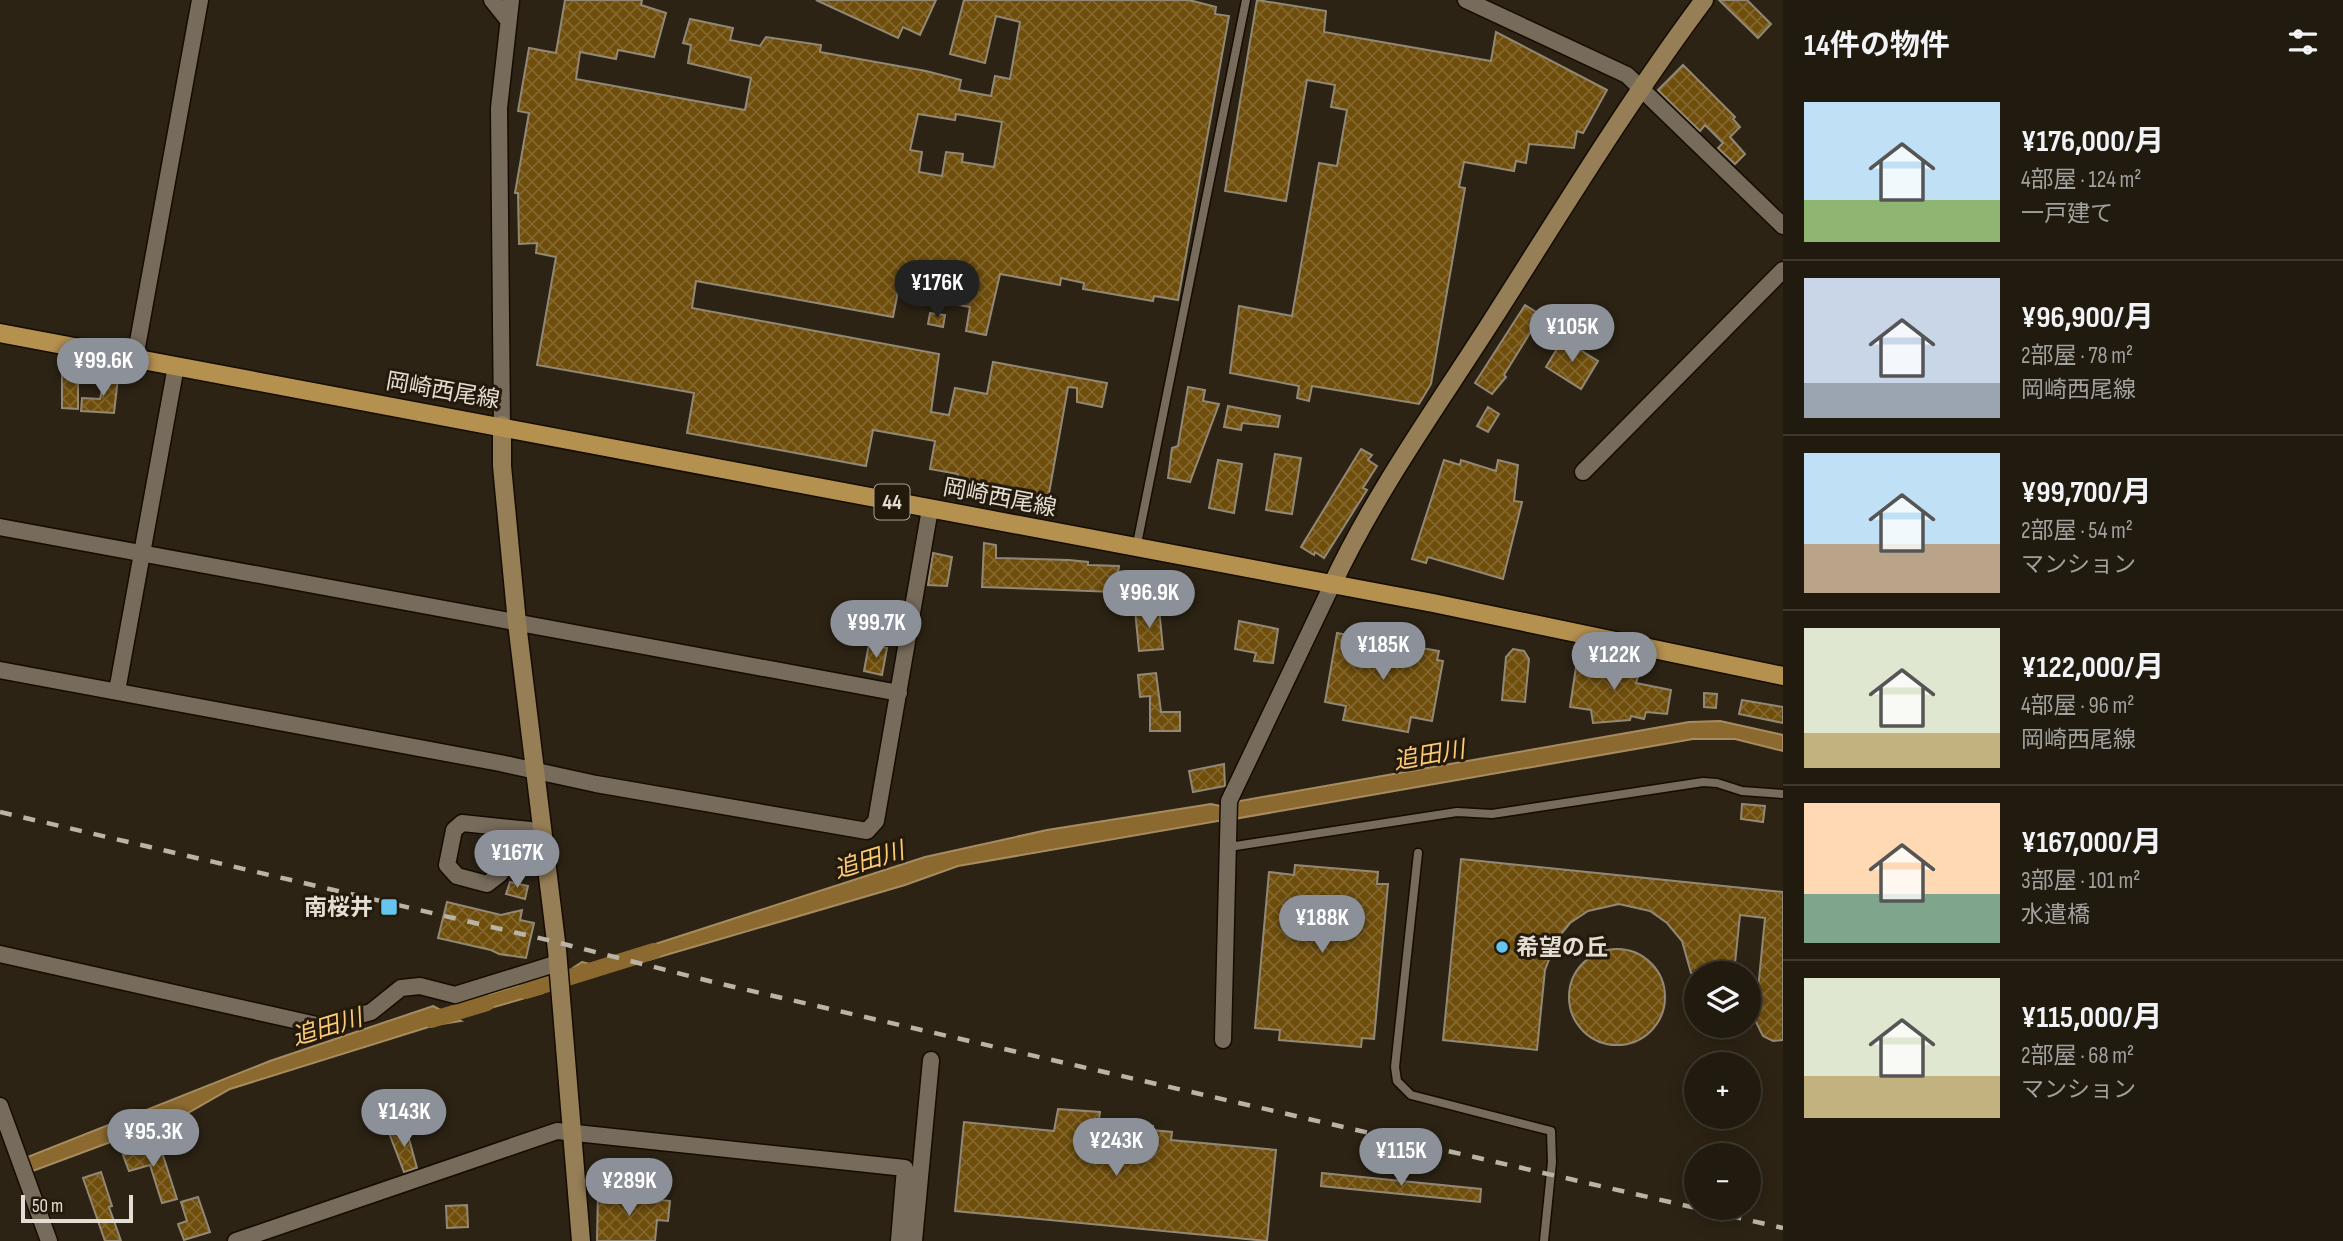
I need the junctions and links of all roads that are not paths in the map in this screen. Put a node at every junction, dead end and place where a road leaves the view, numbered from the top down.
1 (200, 0) edge
2 (492, 0) edge
3 (511, 0) edge
4 (1246, 0) edge
5 (1466, 0) edge
6 (1704, 0) edge
7 (509, 20) junction
8 (1642, 86) junction
9 (1783, 226) edge
10 (1783, 270) edge
11 (0, 333) edge
12 (135, 358) junction
13 (176, 366) junction
14 (502, 425) junction
15 (1583, 472) dead end
16 (930, 509) junction
17 (0, 527) edge
18 (1136, 548) junction
19 (143, 553) junction
20 (1332, 585) junction
21 (517, 623) junction
22 (0, 670) edge
23 (1783, 676) edge
24 (117, 691) junction
25 (899, 693) junction
26 (534, 772) junction
27 (1783, 794) edge
28 (536, 829) junction
29 (1229, 847) junction
30 (1418, 853) dead end
31 (0, 954) edge
32 (558, 966) junction
33 (1223, 1040) dead end
34 (931, 1060) dead end
35 (0, 1106) edge
36 (571, 1132) junction
37 (49, 1241) edge
38 (236, 1241) edge
39 (581, 1241) edge
40 (899, 1241) edge
41 (914, 1241) edge
42 (1544, 1241) edge

1 - 12 street
2 - 7 street
3 - 7 street
4 - 18 lane
5 - 8 street
6 - 8 street
7 - 14 street
8 - 9 street
8 - 20 street
10 - 15 street
11 - 12 main road, 岡崎西尾線 / 44
12 - 13 main road, 岡崎西尾線 / 44
13 - 14 main road, 岡崎西尾線 / 44
13 - 19 street
14 - 16 main road, 岡崎西尾線 / 44
14 - 21 street
16 - 18 main road, 岡崎西尾線 / 44
16 - 25 street
17 - 19 street
18 - 20 main road, 岡崎西尾線 / 44
19 - 21 street
19 - 24 street
20 - 23 main road, 岡崎西尾線 / 44
20 - 29 street
21 - 25 street
21 - 26 street
22 - 24 street
24 - 26 street
25 - 26 street
26 - 28 street
27 - 29 lane
28 - 28 street
28 - 32 street
29 - 33 street
30 - 42 lane
31 - 32 street
32 - 36 street
34 - 41 street
35 - 37 street
36 - 38 street
36 - 39 street
36 - 40 street

